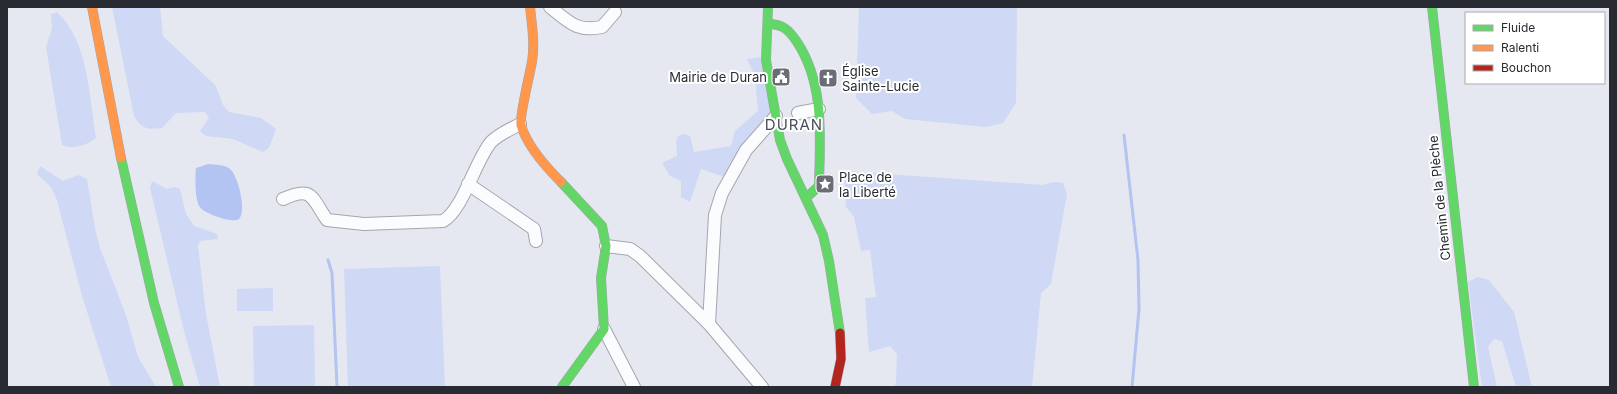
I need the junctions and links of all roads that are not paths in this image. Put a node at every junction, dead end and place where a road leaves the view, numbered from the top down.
1 (92, 7) edge
2 (530, 7) edge
3 (550, 7) edge
4 (768, 7) edge
5 (1432, 7) edge
6 (615, 12) dead end
7 (768, 24) junction
8 (819, 109) junction
9 (798, 113) dead end
10 (776, 116) junction
11 (520, 124) junction
12 (468, 184) junction
13 (806, 198) junction
14 (283, 199) dead end
15 (536, 241) dead end
16 (606, 246) junction
17 (709, 324) junction
18 (604, 329) junction
19 (179, 387) edge
20 (562, 387) edge
21 (634, 387) edge
22 (762, 387) edge
23 (835, 387) edge
24 (1474, 387) edge

1 - 19 main road
2 - 11 main road
3 - 6 street
4 - 7 main road
5 - 24 main road, Chemin de la Plèche
7 - 8 main road
7 - 10 main road
8 - 9 street
8 - 13 main road
10 - 13 main road
10 - 17 street
11 - 12 street
11 - 16 main road
12 - 14 street
12 - 15 street
13 - 23 main road
16 - 17 street
16 - 18 main road
17 - 22 street
18 - 20 main road
18 - 21 street

